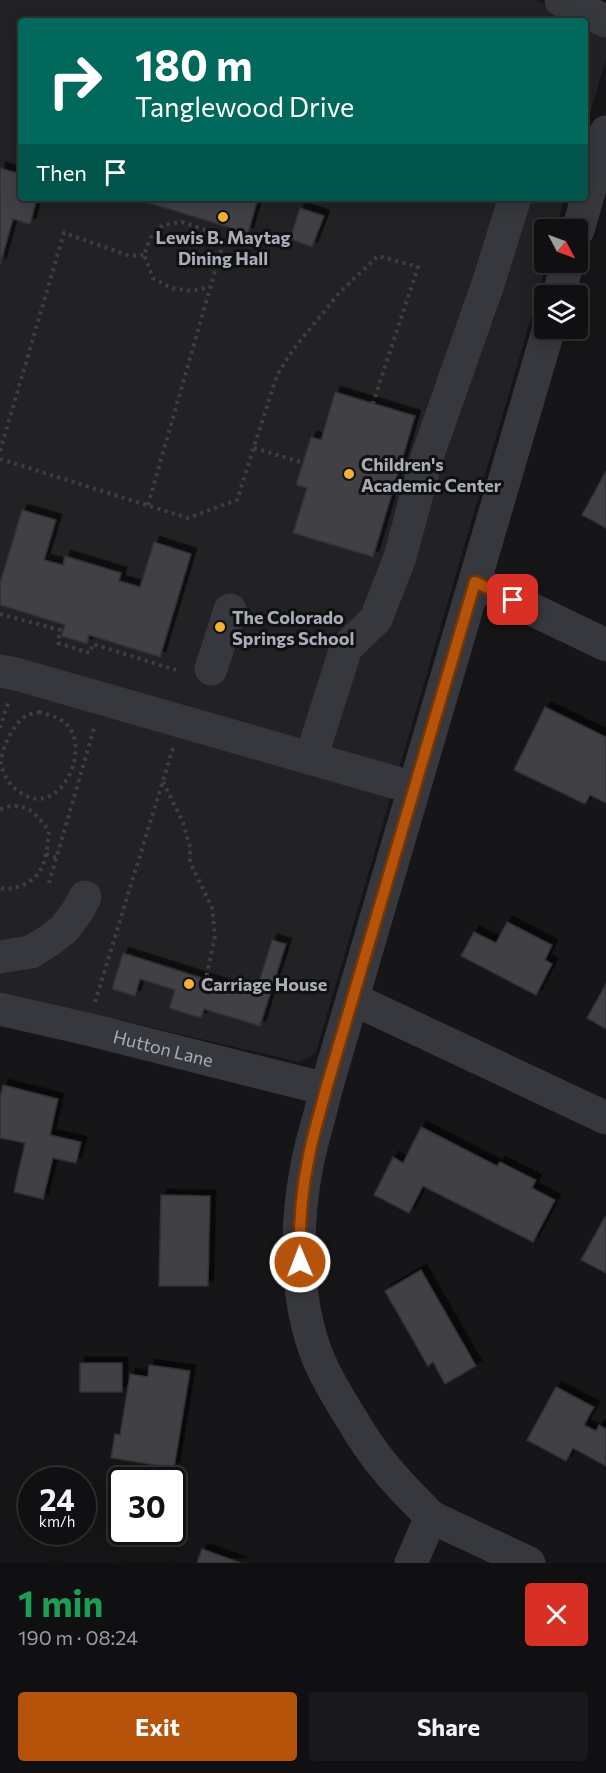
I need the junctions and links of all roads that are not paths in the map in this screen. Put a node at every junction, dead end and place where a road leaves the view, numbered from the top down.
1 (569, 9) edge
2 (606, 21) edge
3 (603, 150) edge
4 (588, 198) edge
5 (514, 201) edge
6 (587, 201) edge
7 (581, 219) edge
8 (546, 339) edge
9 (475, 582) junction
10 (230, 610) dead end
11 (606, 645) edge
12 (211, 669) dead end
13 (0, 671) edge
14 (311, 758) junction
15 (414, 788) junction
16 (85, 897) dead end
17 (0, 957) edge
18 (353, 999) junction
19 (0, 1009) edge
20 (326, 1089) junction
21 (606, 1118) edge
22 (431, 1517) junction
23 (411, 1563) edge
24 (529, 1563) edge

1 - 2 street
3 - 4 street
5 - 14 street
6 - 7 street
8 - 9 street
9 - 11 street
9 - 15 street
10 - 12 street
13 - 14 street
14 - 15 street
15 - 18 street
16 - 17 street
18 - 20 street
18 - 21 street
19 - 20 street, Hutton Lane
20 - 22 street
22 - 23 street
22 - 24 street

